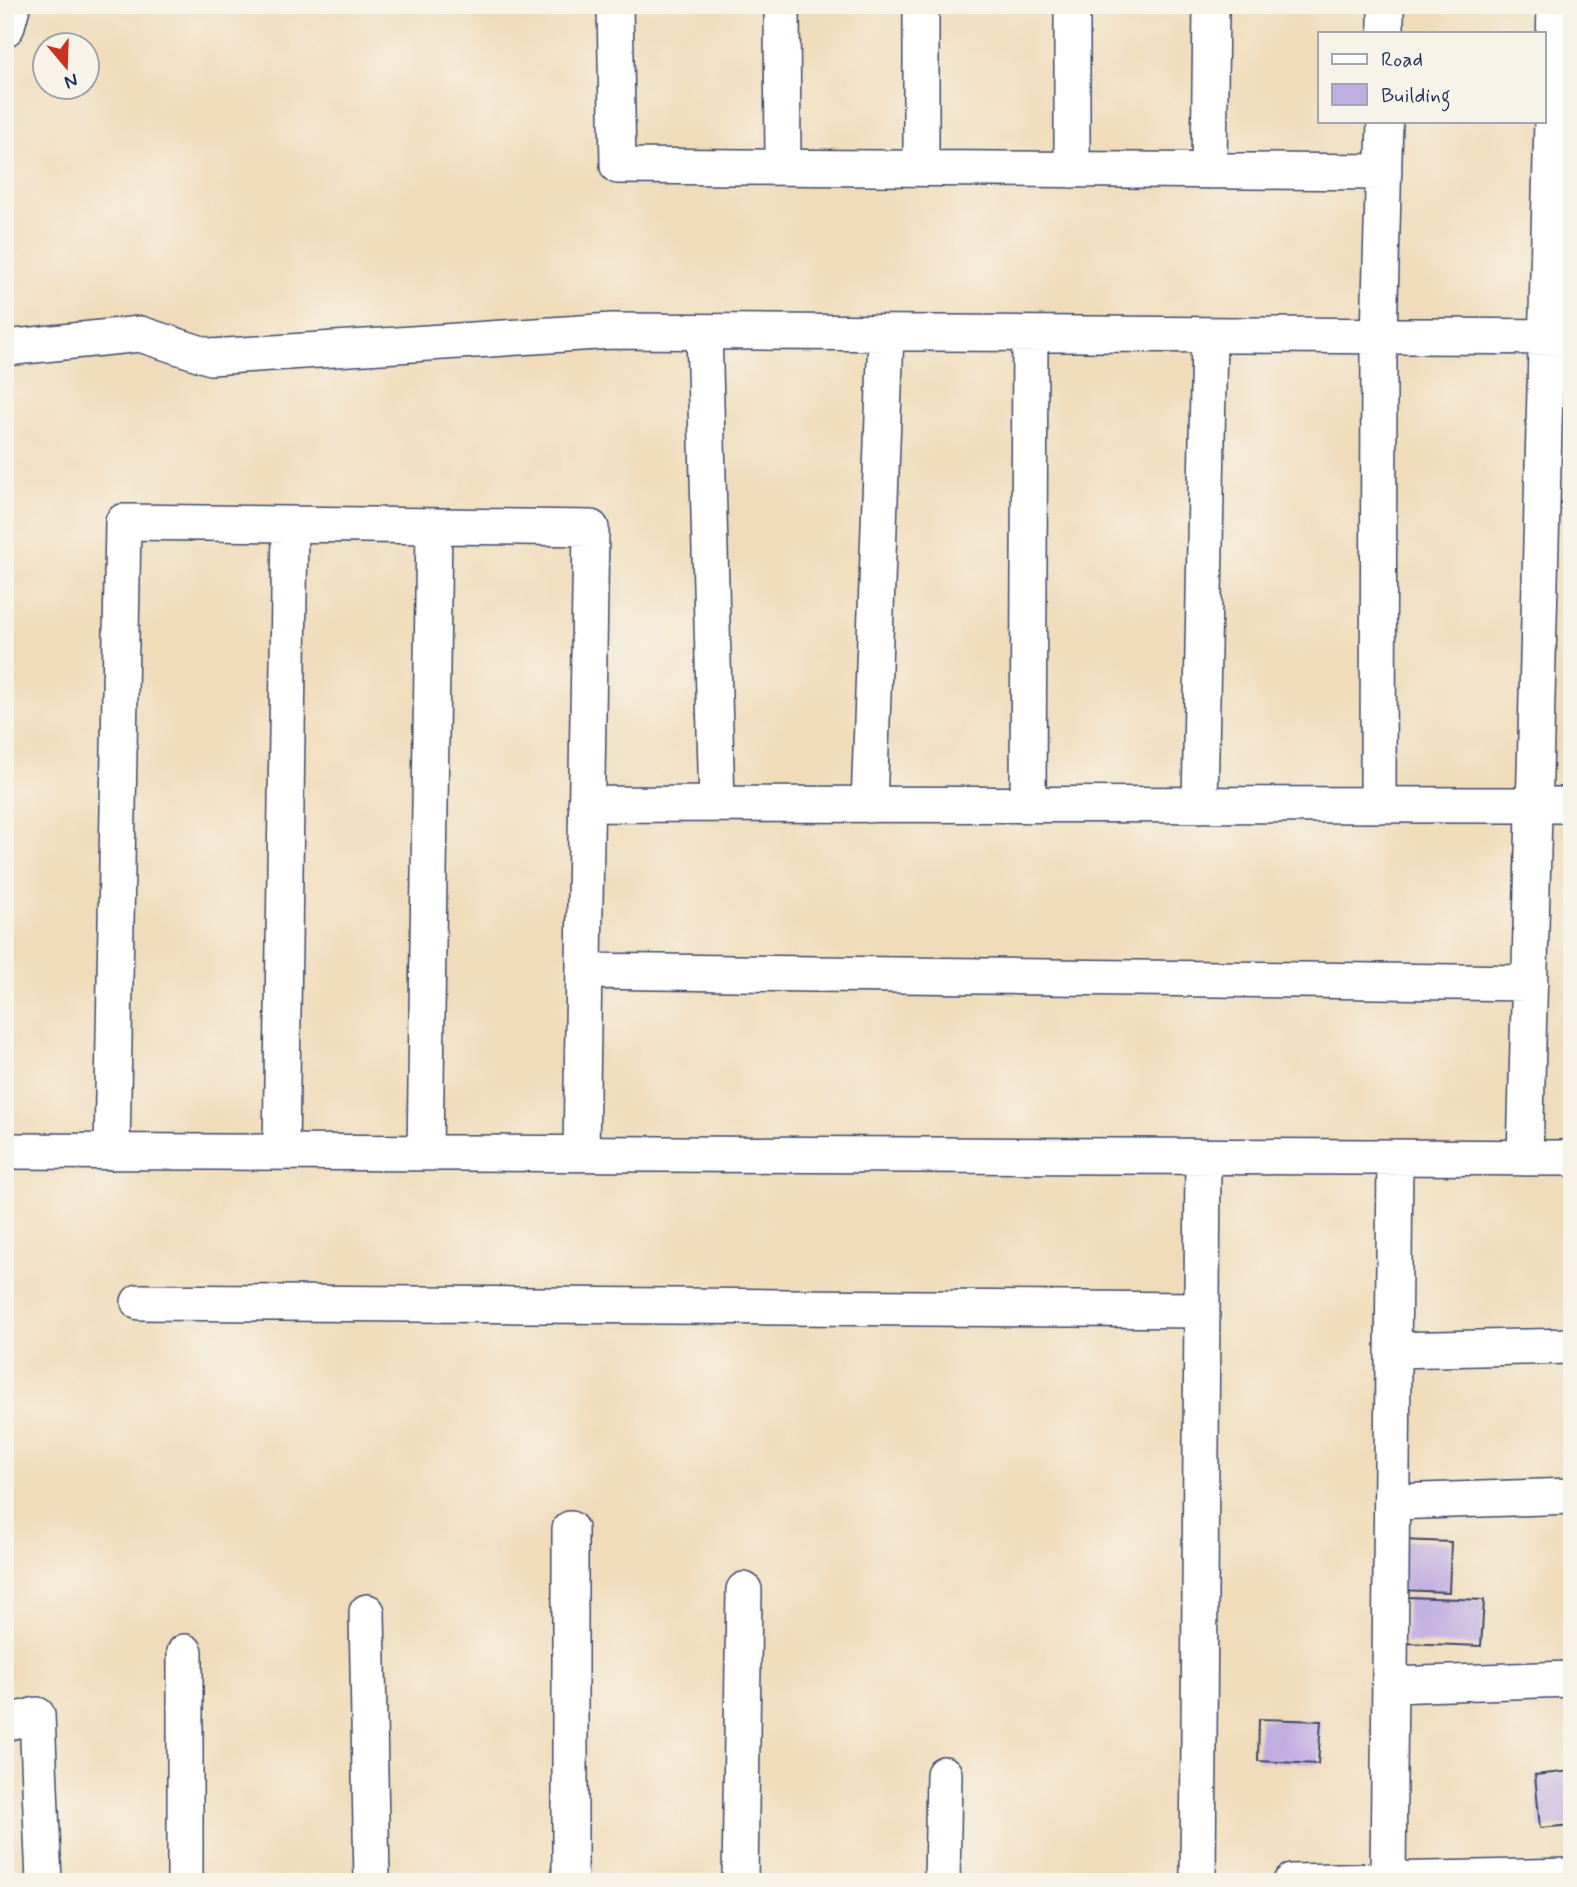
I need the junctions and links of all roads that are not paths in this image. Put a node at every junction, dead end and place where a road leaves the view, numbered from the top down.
1 (11, 5) edge
2 (615, 5) edge
3 (782, 5) edge
4 (920, 5) edge
5 (1072, 5) edge
6 (1212, 5) edge
7 (1386, 5) edge
8 (1555, 5) edge
9 (5, 27) edge
10 (1386, 32) edge
11 (1385, 122) edge
12 (783, 167) junction
13 (921, 169) junction
14 (1072, 170) junction
15 (1209, 171) junction
16 (1384, 172) junction
17 (704, 332) junction
18 (886, 333) junction
19 (1030, 334) junction
20 (1209, 335) junction
21 (1378, 336) junction
22 (1559, 337) edge
23 (5, 348) edge
24 (290, 524) junction
25 (434, 526) junction
26 (586, 804) junction
27 (717, 804) junction
28 (869, 805) junction
29 (1028, 805) junction
30 (1200, 805) junction
31 (1378, 805) junction
32 (1572, 805) edge
33 (584, 971) junction
34 (1530, 983) junction
35 (5, 1151) edge
36 (112, 1152) junction
37 (281, 1152) junction
38 (425, 1153) junction
39 (581, 1153) junction
40 (1203, 1157) junction
41 (1395, 1158) junction
42 (1525, 1158) junction
43 (1572, 1158) edge
44 (139, 1303) dead end
45 (1202, 1310) junction
46 (1572, 1346) edge
47 (1393, 1350) junction
48 (1572, 1496) edge
49 (1392, 1502) junction
50 (569, 1528) dead end
51 (744, 1590) dead end
52 (367, 1612) dead end
53 (185, 1652) dead end
54 (1572, 1679) edge
55 (1390, 1685) junction
56 (5, 1723) edge
57 (944, 1774) dead end
58 (1572, 1876) edge
59 (1388, 1880) junction
60 (44, 1882) edge
61 (185, 1882) edge
62 (372, 1882) edge
63 (570, 1882) edge
64 (740, 1882) edge
65 (942, 1882) edge
66 (1198, 1882) edge
67 (1291, 1882) edge

1 - 9 street
2 - 12 street
3 - 12 street
4 - 13 street
5 - 14 street
6 - 15 street
7 - 10 street
8 - 22 street
11 - 16 street
12 - 13 street
13 - 14 street
14 - 15 street
15 - 16 street
16 - 21 street
17 - 18 street
17 - 23 street
17 - 27 street
18 - 19 street
18 - 28 street
19 - 20 street
19 - 29 street
20 - 21 street
20 - 30 street
21 - 22 street
21 - 31 street
22 - 34 street
24 - 25 street
24 - 36 street
24 - 37 street
25 - 26 street
25 - 38 street
26 - 27 street
26 - 33 street
27 - 28 street
28 - 29 street
29 - 30 street
30 - 31 street
31 - 32 street
33 - 34 street
33 - 39 street
34 - 42 street
35 - 36 street
36 - 37 street
37 - 38 street
38 - 39 street
39 - 40 street
40 - 41 street
40 - 45 street
41 - 42 street
41 - 47 street
42 - 43 street
44 - 45 street
45 - 66 street
46 - 47 street
47 - 49 street
48 - 49 street
49 - 55 street
50 - 63 street
51 - 64 street
52 - 62 street
53 - 61 street
54 - 55 street
55 - 59 street
56 - 60 street
57 - 65 street
58 - 59 street
59 - 67 street

